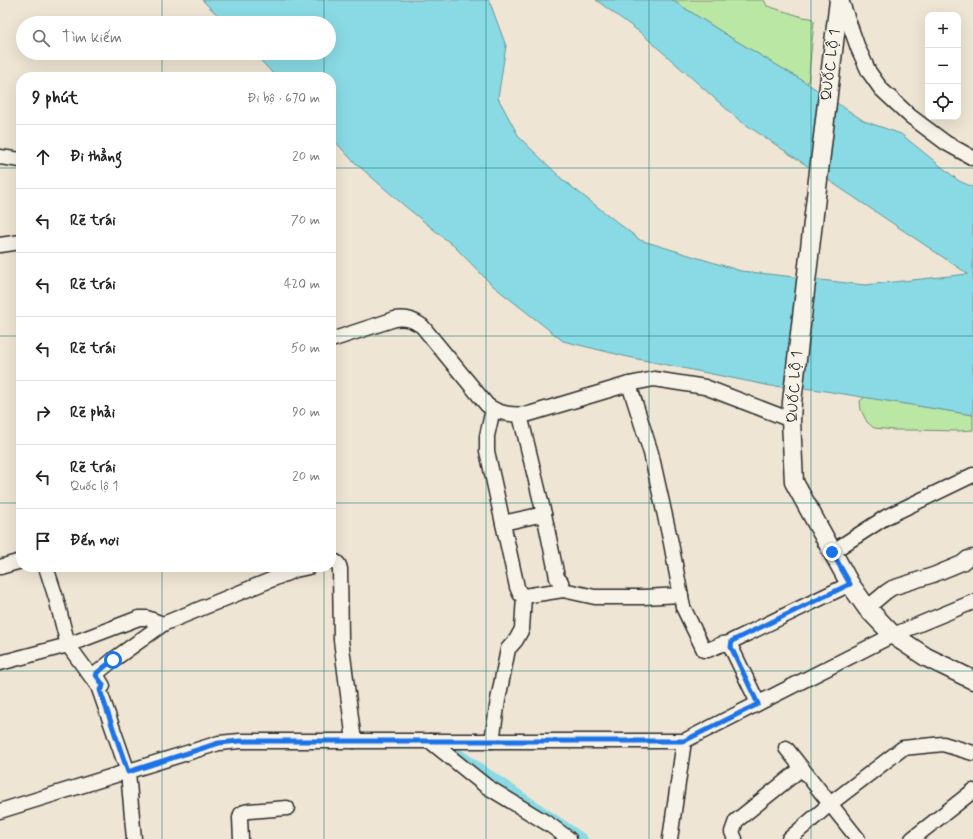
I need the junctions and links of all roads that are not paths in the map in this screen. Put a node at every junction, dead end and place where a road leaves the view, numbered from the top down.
1 (840, 0) edge
2 (0, 158) edge
3 (973, 158) edge
4 (16, 160) edge
5 (16, 243) edge
6 (0, 245) edge
7 (336, 338) edge
8 (629, 384) junction
9 (492, 409) junction
10 (792, 411) junction
11 (520, 415) junction
12 (973, 475) edge
13 (544, 514) junction
14 (503, 523) junction
15 (832, 552) junction
16 (973, 557) edge
17 (16, 562) edge
18 (336, 562) edge
19 (0, 567) edge
20 (48, 572) edge
21 (290, 572) edge
22 (850, 584) junction
23 (564, 590) junction
24 (681, 595) junction
25 (524, 596) junction
26 (973, 602) edge
27 (867, 608) junction
28 (163, 624) junction
29 (893, 635) junction
30 (731, 643) junction
31 (68, 645) junction
32 (0, 663) edge
33 (973, 680) edge
34 (100, 690) junction
35 (758, 704) junction
36 (354, 741) junction
37 (430, 741) junction
38 (492, 741) junction
39 (684, 741) junction
40 (786, 748) dead end
41 (973, 753) edge
42 (802, 768) junction
43 (128, 776) junction
44 (973, 791) edge
45 (830, 804) junction
46 (287, 808) dead end
47 (0, 811) edge
48 (134, 839) edge
49 (241, 839) edge
50 (569, 839) edge
51 (670, 839) edge
52 (735, 839) edge
53 (790, 839) edge
54 (858, 839) edge
55 (912, 839) edge

1 - 3 street
1 - 10 main road, QUỐC LỘ 1
2 - 4 street
5 - 6 street
7 - 9 street
8 - 10 street
8 - 11 street
8 - 24 street
9 - 11 street
9 - 14 street
10 - 15 main road, QUỐC LỘ 1
11 - 13 street
12 - 15 street
13 - 14 street
13 - 23 street
14 - 25 street
15 - 22 main road, QUỐC LỘ 1
16 - 27 street
17 - 19 street
18 - 36 street
20 - 31 street
21 - 28 street
22 - 27 main road, QUỐC LỘ 1
22 - 30 street
23 - 24 street
23 - 25 street
24 - 30 street
25 - 38 street
26 - 29 street
27 - 29 main road, QUỐC LỘ 1
28 - 31 street
28 - 34 street
29 - 33 main road, QUỐC LỘ 1
29 - 35 street
30 - 35 street
31 - 32 street
31 - 34 street
34 - 43 street
35 - 39 street
36 - 37 street
36 - 43 street
37 - 38 street
37 - 50 street
38 - 39 street
39 - 51 street
40 - 42 street
41 - 45 street
42 - 45 street
42 - 52 street
43 - 47 street
43 - 48 street
44 - 55 street
45 - 53 street
45 - 54 street
46 - 49 street

